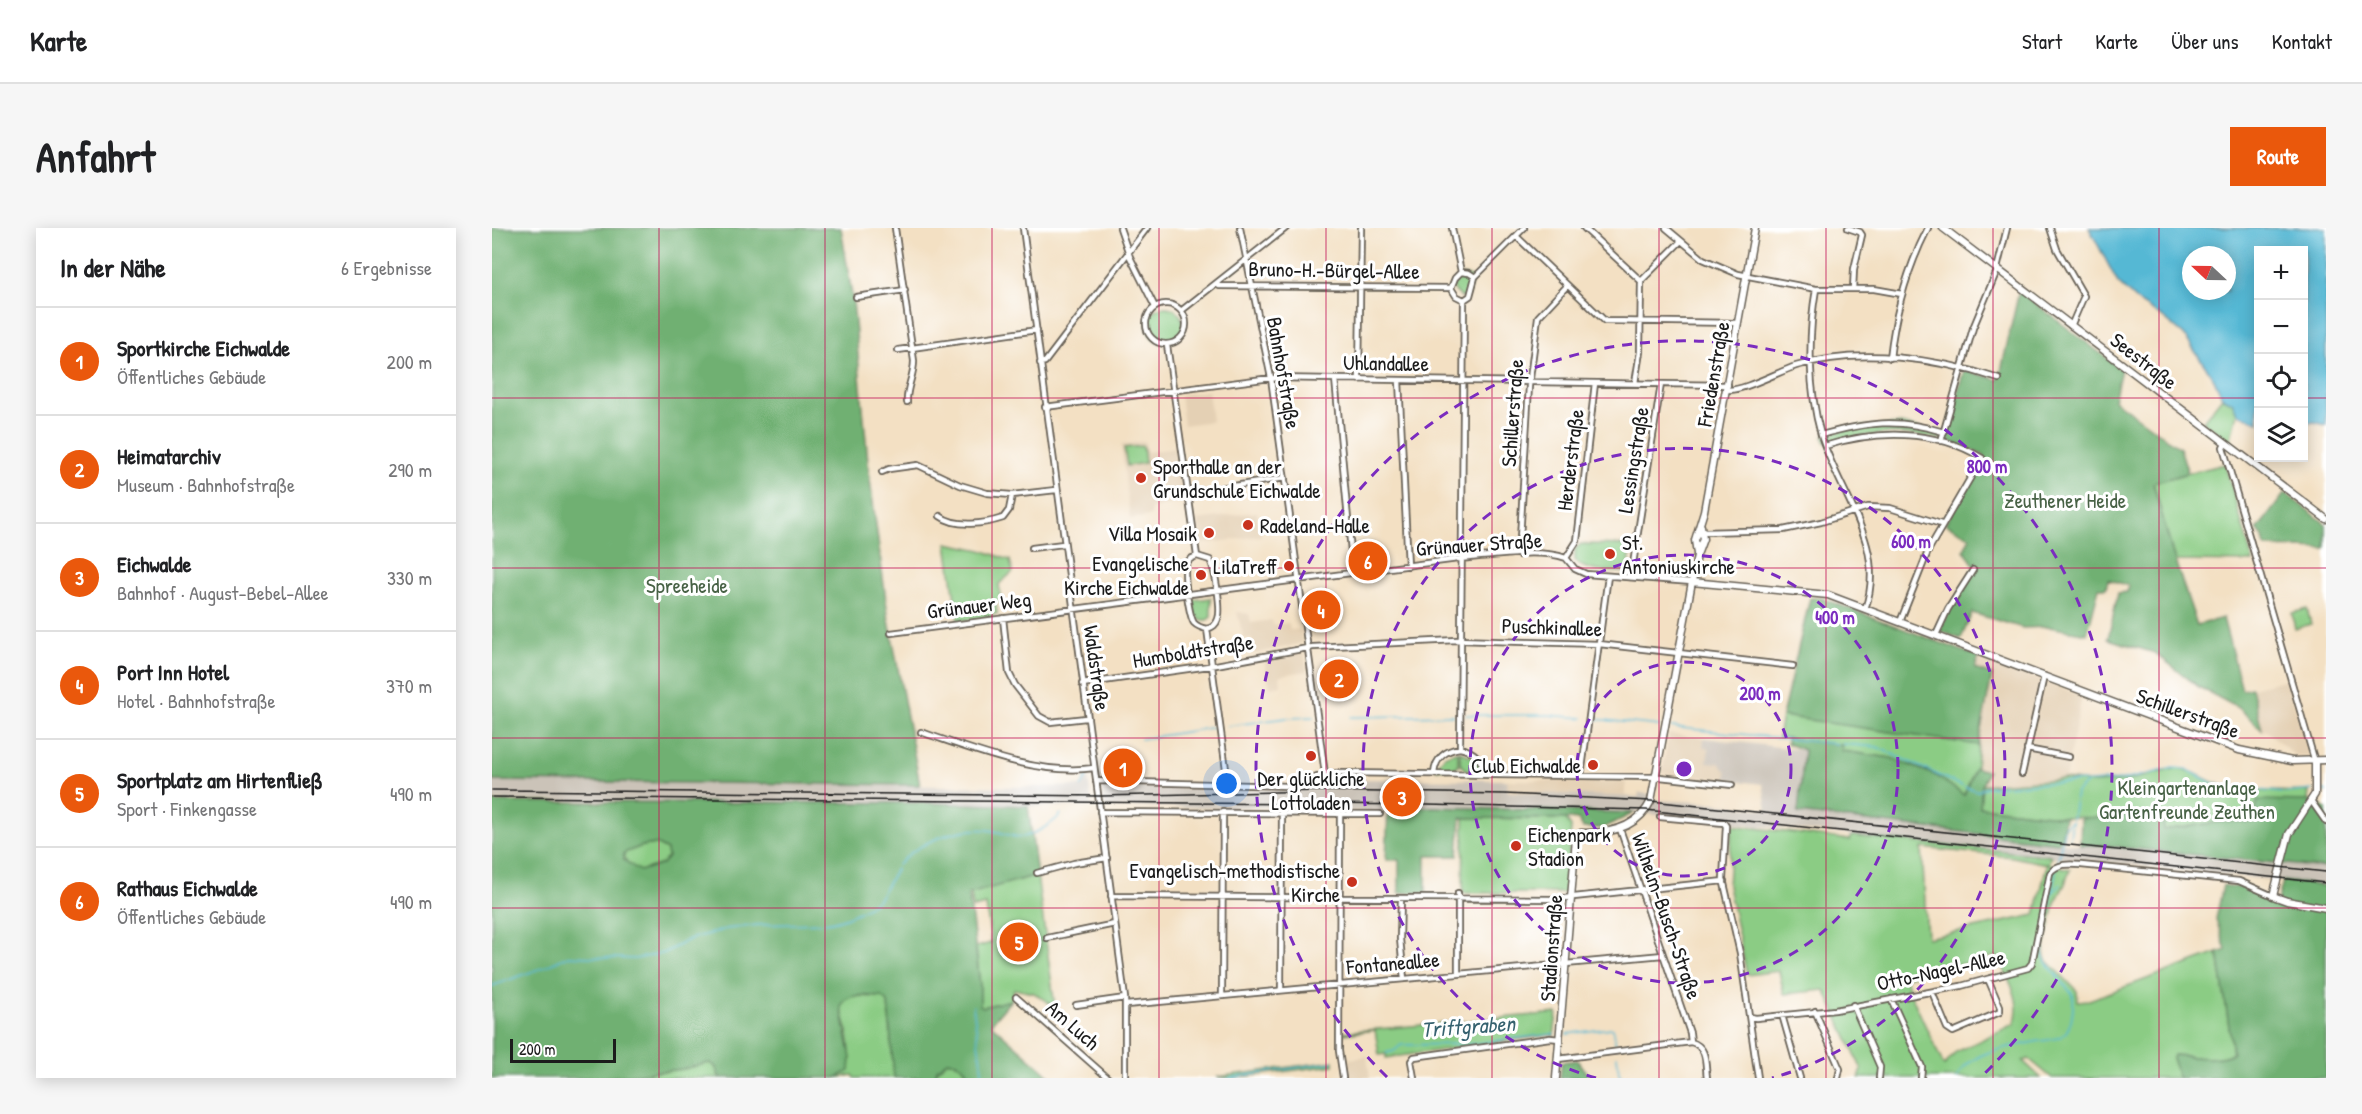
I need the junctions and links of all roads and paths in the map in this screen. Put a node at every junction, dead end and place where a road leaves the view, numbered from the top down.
1 (896, 228) edge
2 (1023, 228) edge
3 (1120, 228) edge
4 (1147, 228) edge
5 (1240, 228) edge
6 (1286, 228) edge
7 (1360, 228) edge
8 (1452, 228) edge
9 (1524, 228) edge
10 (1584, 228) edge
11 (1666, 228) edge
12 (1755, 228) edge
13 (1848, 228) edge
14 (1928, 228) edge
15 (1943, 228) edge
16 (2007, 228) edge
17 (2050, 228) edge
18 (1951, 230) edge
19 (1516, 236) junction
20 (1680, 242) junction
21 (1128, 252) junction
22 (1246, 259) junction
23 (1997, 269) junction
24 (1461, 272) junction
25 (1747, 276) junction
26 (1475, 277) junction
27 (1641, 281) junction
28 (1217, 284) junction
29 (1252, 286) junction
30 (1567, 286) junction
31 (1359, 287) junction
32 (1451, 288) junction
33 (1816, 289) junction
34 (1853, 289) junction
35 (905, 290) junction
36 (1902, 294) junction
37 (856, 297) dead end
38 (1464, 300) junction
39 (1155, 307) junction
40 (1181, 311) junction
41 (1640, 322) junction
42 (1738, 323) junction
43 (2071, 326) junction
44 (1037, 330) junction
45 (1167, 345) junction
46 (914, 348) junction
47 (898, 350) dead end
48 (1890, 358) junction
49 (1040, 363) junction
50 (1812, 363) junction
51 (1962, 368) junction
52 (1270, 378) junction
53 (1335, 379) junction
54 (1999, 379) dead end
55 (1359, 380) junction
56 (1399, 380) junction
57 (1464, 381) junction
58 (1530, 382) junction
59 (1595, 383) junction
60 (1635, 383) junction
61 (1661, 384) junction
62 (1728, 386) junction
63 (1739, 387) junction
64 (1174, 391) junction
65 (907, 402) dead end
66 (1045, 407) junction
67 (1944, 432) junction
68 (1821, 435) junction
69 (1941, 441) junction
70 (2225, 444) junction
71 (1825, 446) junction
72 (882, 472) dead end
73 (1285, 478) junction
74 (1056, 490) junction
75 (1188, 493) junction
76 (1012, 495) junction
77 (1853, 510) junction
78 (940, 516) dead end
79 (2326, 519) edge
80 (1941, 524) junction
81 (1702, 529) junction
82 (1063, 544) junction
83 (1032, 548) dead end
84 (1519, 555) junction
85 (1197, 556) junction
86 (1566, 558) junction
87 (1461, 559) junction
88 (1408, 566) junction
89 (1973, 570) dead end
90 (1353, 573) junction
91 (1608, 576) junction
92 (1631, 577) junction
93 (1298, 579) junction
94 (1692, 582) junction
95 (1217, 590) junction
96 (1188, 594) junction
97 (1072, 609) junction
98 (1864, 609) junction
99 (1003, 618) junction
100 (1900, 622) junction
101 (1208, 629) junction
102 (891, 633) dead end
103 (1936, 635) junction
104 (1460, 640) junction
105 (1599, 644) junction
106 (1308, 648) junction
107 (1678, 653) junction
108 (1212, 666) junction
109 (1793, 666) dead end
110 (2044, 676) junction
111 (1082, 684) junction
112 (1086, 718) junction
113 (921, 732) dead end
114 (1460, 748) junction
115 (2027, 749) junction
116 (2069, 758) dead end
117 (2326, 760) edge
118 (2315, 762) junction
119 (1094, 768) junction
120 (1325, 774) junction
121 (1434, 774) junction
122 (2022, 774) dead end
123 (1484, 775) junction
124 (1581, 776) junction
125 (1656, 777) junction
126 (1096, 782) junction
127 (1228, 784) junction
128 (1732, 785) dead end
129 (2312, 802) junction
130 (1100, 812) junction
131 (1223, 812) junction
132 (1282, 813) junction
133 (1340, 813) junction
134 (1380, 814) dead end
135 (1660, 817) dead end
136 (2326, 822) edge
137 (1620, 829) junction
138 (1107, 858) junction
139 (1037, 873) dead end
140 (1724, 881) junction
141 (1641, 890) junction
142 (1112, 896) junction
143 (1222, 896) junction
144 (1458, 896) junction
145 (2273, 896) junction
146 (1281, 897) junction
147 (1340, 898) junction
148 (1401, 898) junction
149 (1571, 898) junction
150 (2326, 908) edge
151 (1115, 924) junction
152 (1047, 938) dead end
153 (1663, 955) junction
154 (1566, 964) junction
155 (1458, 974) junction
156 (1404, 979) junction
157 (1988, 980) junction
158 (1339, 985) junction
159 (1281, 990) junction
160 (1932, 992) junction
161 (1222, 996) junction
162 (1016, 998) dead end
163 (1891, 999) junction
164 (1125, 1002) junction
165 (1076, 1005) dead end
166 (1853, 1005) junction
167 (1815, 1011) junction
168 (1782, 1015) junction
169 (1750, 1017) junction
170 (1560, 1036) junction
171 (1691, 1041) junction
172 (1558, 1059) junction
173 (1108, 1078) edge
174 (1125, 1078) edge
175 (1343, 1078) edge
176 (1414, 1078) edge
177 (1556, 1078) edge
178 (1707, 1078) edge
179 (1758, 1078) edge
180 (1800, 1078) edge
181 (1838, 1078) edge
182 (1879, 1078) edge
183 (1921, 1078) edge

1 - 35 street
2 - 44 street, Waldstraße
3 - 21 street
4 - 21 street
5 - 22 street, Bahnhofstraße
6 - 22 street
7 - 31 street
8 - 24 street
9 - 19 street
10 - 27 street
11 - 20 street
12 - 25 street, Friedenstraße
13 - 34 street
14 - 36 street
15 - 18 street, Seestraße
16 - 23 street
17 - 43 street
18 - 23 street, Seestraße
19 - 26 street
19 - 30 street
20 - 25 street
20 - 27 street
21 - 39 street
21 - 49 street
22 - 28 street
22 - 29 street, Bahnhofstraße
23 - 43 street, Seestraße
23 - 51 street
24 - 26 street
24 - 32 street
25 - 33 street
25 - 42 street, Friedenstraße
26 - 38 street
27 - 41 street
28 - 29 street, Bruno-H.-Bürgel-Allee
28 - 40 street
29 - 31 street, Bruno-H.-Bürgel-Allee
29 - 52 street, Bahnhofstraße
30 - 41 street
30 - 58 street, Schillerstraße
31 - 32 street, Bruno-H.-Bürgel-Allee
31 - 55 street
32 - 38 street
33 - 34 street
33 - 50 street
34 - 36 street
35 - 37 street
35 - 46 street
36 - 48 street
38 - 57 street
39 - 40 street
39 - 45 street
40 - 45 street
41 - 42 street
41 - 60 street
42 - 62 street, Friedenstraße
43 - 70 street, Seestraße
44 - 46 street
44 - 49 street, Waldstraße
45 - 64 street
46 - 47 street
46 - 65 street
48 - 50 street, Uhlandallee
48 - 51 street, Uhlandallee
49 - 66 street, Waldstraße
50 - 63 street, Uhlandallee
50 - 68 street
51 - 54 street, Uhlandallee
51 - 67 street
52 - 53 street, Uhlandallee
52 - 64 street, Uhlandallee
52 - 73 street, Bahnhofstraße
53 - 55 street, Uhlandallee
53 - 90 street
55 - 56 street, Uhlandallee
56 - 57 street, Uhlandallee
56 - 88 street
57 - 58 street, Uhlandallee
57 - 87 street
58 - 59 street, Uhlandallee
58 - 84 street, Schillerstraße
59 - 60 street, Uhlandallee
59 - 86 street, Herderstraße
60 - 61 street, Uhlandallee
61 - 62 street, Uhlandallee
61 - 92 street, Lessingstraße
62 - 63 street
62 - 63 street, Uhlandallee
62 - 81 street, Friedenstraße
64 - 66 street, Uhlandallee
64 - 75 street
66 - 74 street, Waldstraße
67 - 68 street
67 - 69 street
68 - 71 street
69 - 71 street
69 - 80 street
70 - 79 street, Seestraße
70 - 118 street
71 - 77 street
72 - 76 street
73 - 75 street
73 - 93 street, Bahnhofstraße
74 - 76 street
74 - 82 street, Waldstraße
75 - 85 street
76 - 78 street
77 - 80 street
77 - 81 street
77 - 98 street
80 - 100 street
81 - 94 street, Friedenstraße
82 - 83 street
82 - 97 street, Waldstraße
84 - 86 street, Grünauer Straße
84 - 87 street, Grünauer Straße
85 - 95 street
85 - 96 street
86 - 91 street
87 - 88 street, Grünauer Straße
87 - 104 street
88 - 90 street, Grünauer Straße
89 - 103 street
90 - 93 street, Grünauer Straße
91 - 92 street
91 - 105 street
92 - 94 street
93 - 95 street, Grünauer Straße
93 - 106 street, Bahnhofstraße
94 - 98 street, Schillerstraße
94 - 107 street, Friedenstraße
95 - 96 street, Grünauer Straße
95 - 101 street
96 - 97 street, Grünauer Straße
96 - 101 street
97 - 99 street, Grünauer Weg
97 - 111 street, Waldstraße
98 - 100 street, Schillerstraße
99 - 102 street, Grünauer Weg
99 - 112 street
100 - 103 street, Schillerstraße
101 - 108 street
103 - 110 street, Schillerstraße
104 - 105 street, Puschkinallee
104 - 106 street, Puschkinallee
104 - 114 street
105 - 107 street, Puschkinallee
105 - 124 street
106 - 108 street, Humboldtstraße
106 - 120 street, Bahnhofstraße
107 - 109 street, Puschkinallee
107 - 125 street, Friedenstraße
108 - 111 street, Humboldtstraße
108 - 127 street
110 - 115 street
110 - 118 street, Schillerstraße
111 - 112 street, Waldstraße
112 - 119 street, Waldstraße
113 - 119 street
114 - 121 street
114 - 123 street
115 - 116 street
115 - 122 street
117 - 118 street, Schillerstraße
118 - 129 street
119 - 126 street, Waldstraße
120 - 121 street
120 - 127 street
121 - 123 street
123 - 124 street
124 - 125 street
125 - 128 street
125 - 137 street, Friedenstraße
126 - 127 street
126 - 130 street, Waldstraße
129 - 136 street
129 - 145 street
130 - 131 street
130 - 138 street, Waldstraße
131 - 132 street
131 - 143 street
132 - 133 street
132 - 146 street
133 - 134 street
133 - 147 street
135 - 140 street
137 - 141 street, Wilhelm-Busch-Straße
137 - 149 street, Stadionstraße
138 - 139 street
138 - 142 street, Waldstraße
140 - 141 street
140 - 169 street
141 - 149 street
141 - 153 street, Wilhelm-Busch-Straße
142 - 143 street
142 - 151 street, Waldstraße
143 - 146 street
143 - 161 street
144 - 148 street
144 - 149 street
144 - 155 street
145 - 150 street
145 - 157 street, Otto-Nagel-Allee
146 - 147 street
146 - 159 street
147 - 148 street
147 - 158 street
148 - 156 street
149 - 154 street, Stadionstraße
151 - 152 street
151 - 164 street, Waldstraße
153 - 154 street, Fontaneallee
153 - 171 street, Wilhelm-Busch-Straße
154 - 155 street, Fontaneallee
154 - 170 street, Stadionstraße
155 - 156 street, Fontaneallee
156 - 158 street, Fontaneallee
157 - 160 street, Otto-Nagel-Allee
157 - 160 street
158 - 159 street, Fontaneallee
158 - 175 street
159 - 161 street, Fontaneallee
160 - 163 street, Otto-Nagel-Allee
161 - 164 street, Fontaneallee
162 - 173 street, Am Luch
163 - 166 street, Otto-Nagel-Allee
163 - 183 street
164 - 165 street, Fontaneallee
164 - 174 street, Waldstraße
166 - 167 street, Otto-Nagel-Allee
166 - 182 street
167 - 168 street, Otto-Nagel-Allee
167 - 181 street
168 - 169 street, Otto-Nagel-Allee
168 - 180 street
169 - 179 street
170 - 172 street, Stadionstraße
170 - 176 street
171 - 172 street
171 - 178 street, Wilhelm-Busch-Straße
172 - 177 street, Stadionstraße

